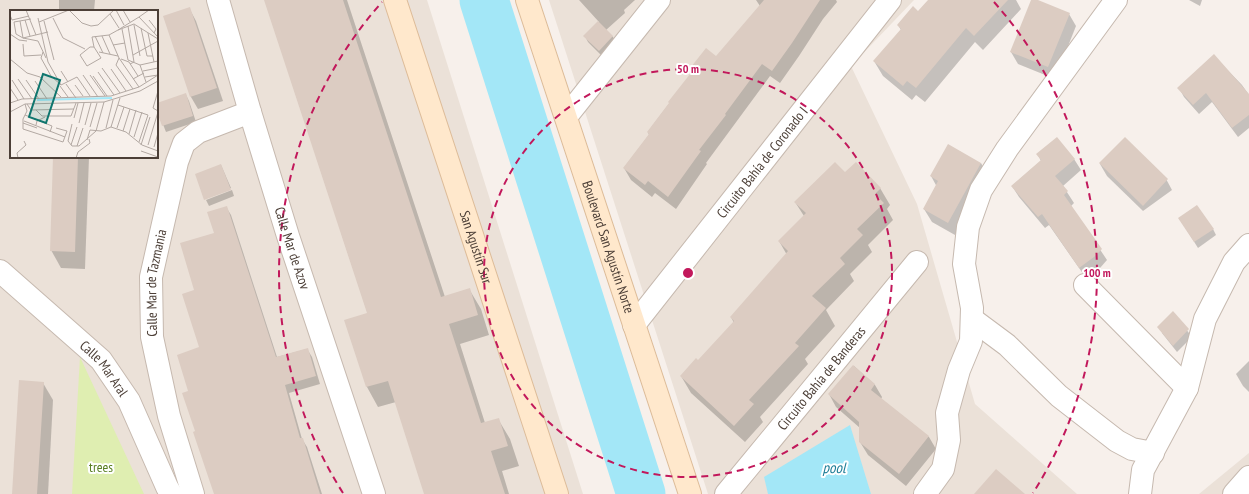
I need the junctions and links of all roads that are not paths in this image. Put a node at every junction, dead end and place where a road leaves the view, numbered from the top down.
1 (218, 0) edge
2 (395, 0) edge
3 (527, 0) edge
4 (659, 0) edge
5 (890, 0) edge
6 (1116, 0) edge
7 (250, 112) junction
8 (566, 117) junction
9 (1249, 245) edge
10 (918, 262) dead end
11 (0, 271) edge
12 (1085, 285) dead end
13 (972, 319) junction
14 (634, 325) junction
15 (1187, 388) junction
16 (1153, 453) junction
17 (1249, 477) edge
18 (171, 494) edge
19 (193, 494) edge
20 (374, 494) edge
21 (557, 494) edge
22 (690, 494) edge
23 (726, 494) edge
24 (925, 494) edge
25 (1140, 494) edge
26 (1234, 494) edge

1 - 7 street, Calle Mar de Azov
2 - 21 main road, San Agustín Sur
3 - 8 main road, Boulevard San Agustín Norte
4 - 8 street
5 - 14 street, Circuito Bahía de Coronado I
6 - 13 street
7 - 19 street, Calle Mar de Tazmania
7 - 20 street, Calle Mar de Azov
8 - 14 main road, Boulevard San Agustín Norte
9 - 15 street
10 - 23 street, Circuito Bahía de Banderas
11 - 18 street, Calle Mar Aral
12 - 15 street
13 - 16 street
13 - 24 street
14 - 22 main road, Boulevard San Agustín Norte
15 - 16 street
16 - 25 street
17 - 26 street

